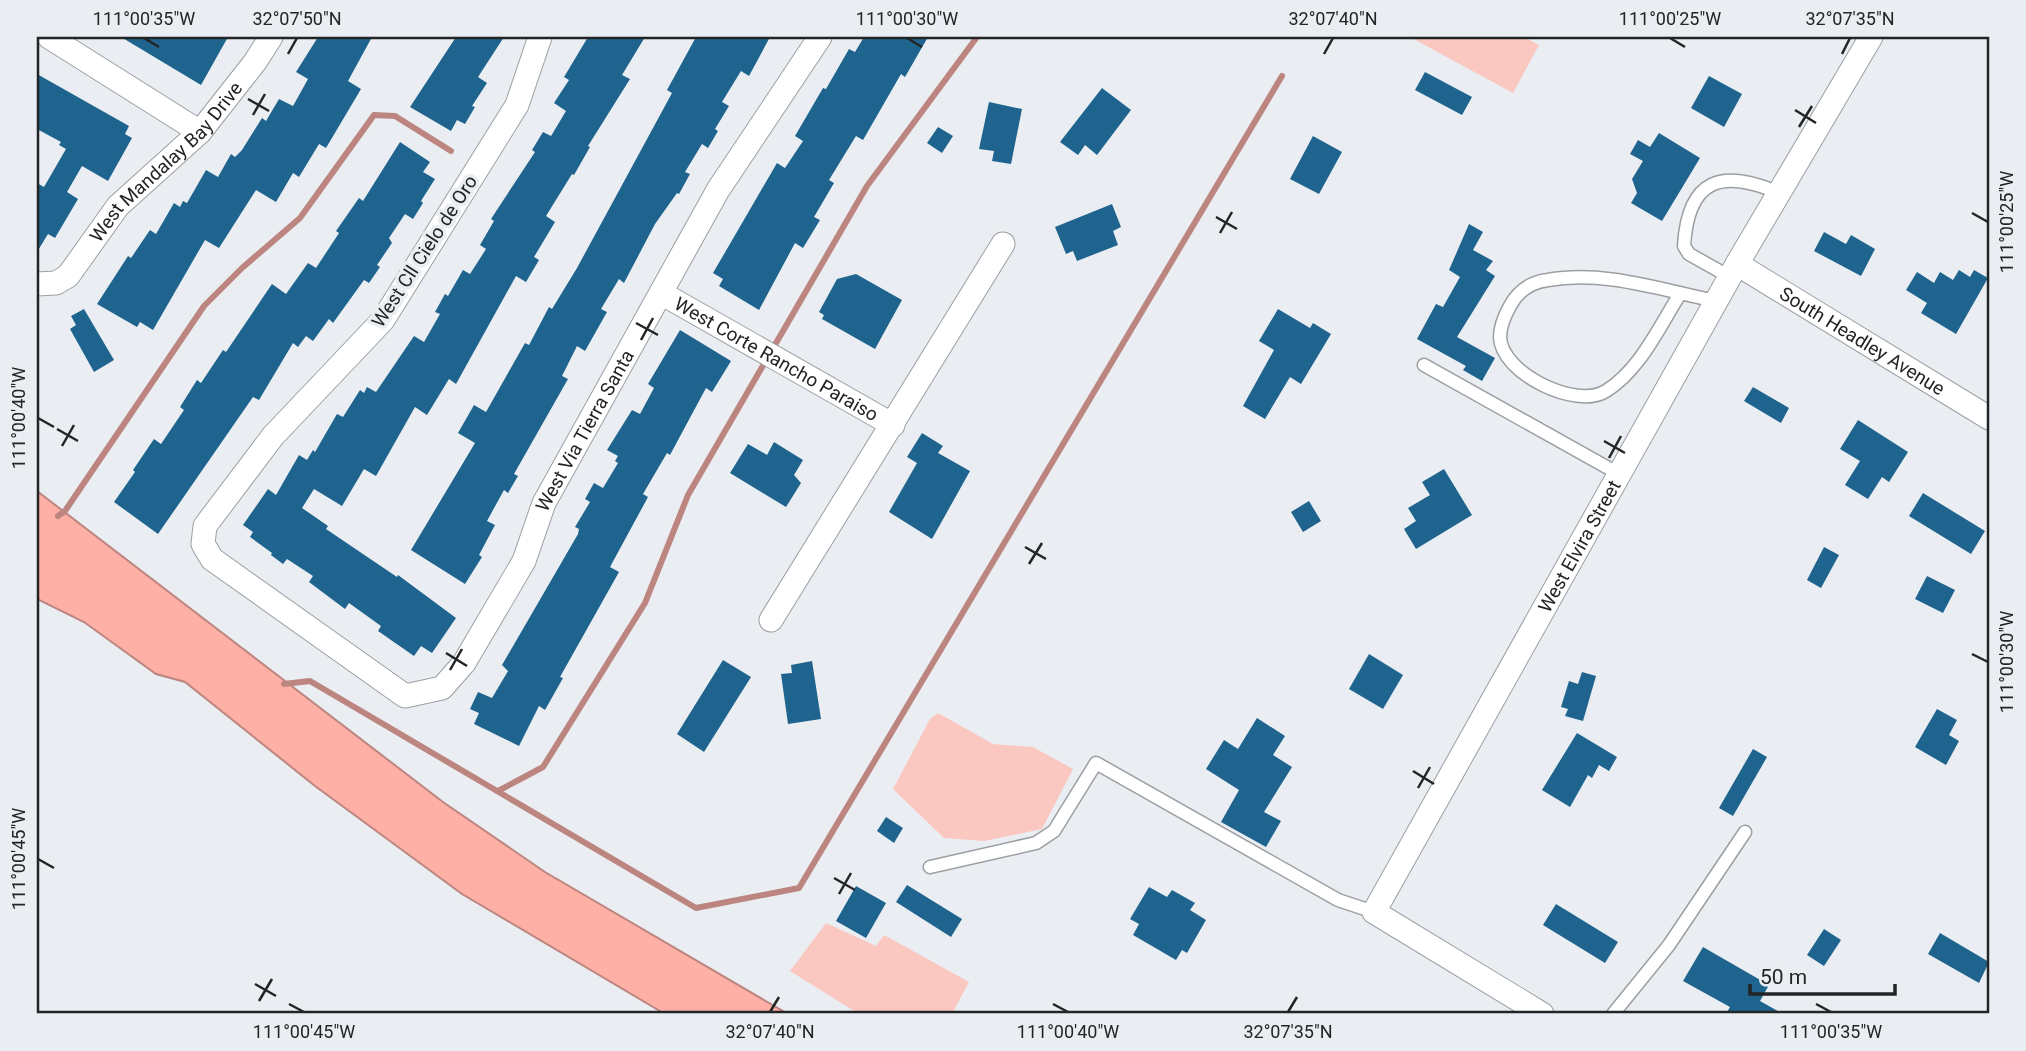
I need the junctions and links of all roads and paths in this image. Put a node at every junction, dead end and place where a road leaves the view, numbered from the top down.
1 (49, 37) edge
2 (271, 37) edge
3 (540, 37) edge
4 (820, 37) edge
5 (1871, 37) edge
6 (200, 132) junction
7 (1779, 193) junction
8 (1003, 244) dead end
9 (1733, 271) junction
10 (46, 284) edge
11 (661, 293) junction
12 (1680, 294) junction
13 (1716, 301) junction
14 (1424, 365) dead end
15 (1989, 418) edge
16 (893, 425) junction
17 (1619, 474) junction
18 (771, 620) dead end
19 (405, 696) joint
20 (1745, 832) dead end
21 (930, 867) dead end
22 (1374, 912) junction
23 (1542, 1014) edge
24 (1613, 1014) edge

1 - 6 street
2 - 6 street, West Mandalay Bay Drive
3 - 19 street, West Cll Cielo de Oro
4 - 11 street, West Via Tierra Santa
5 - 7 street, West Elvira Street
6 - 10 street, West Mandalay Bay Drive
7 - 9 street, West Elvira Street
7 - 9 lane
8 - 16 street, West Corte Rancho Paraiso
9 - 13 street, West Elvira Street
9 - 15 street, South Headley Avenue
11 - 16 street, West Corte Rancho Paraiso
11 - 19 street, West Via Tierra Santa
12 - 12 lane
12 - 13 lane
13 - 17 street, West Elvira Street
14 - 17 lane
16 - 18 street, West Corte Rancho Paraiso
17 - 22 street, West Elvira Street
20 - 24 lane
21 - 22 lane
22 - 23 street

